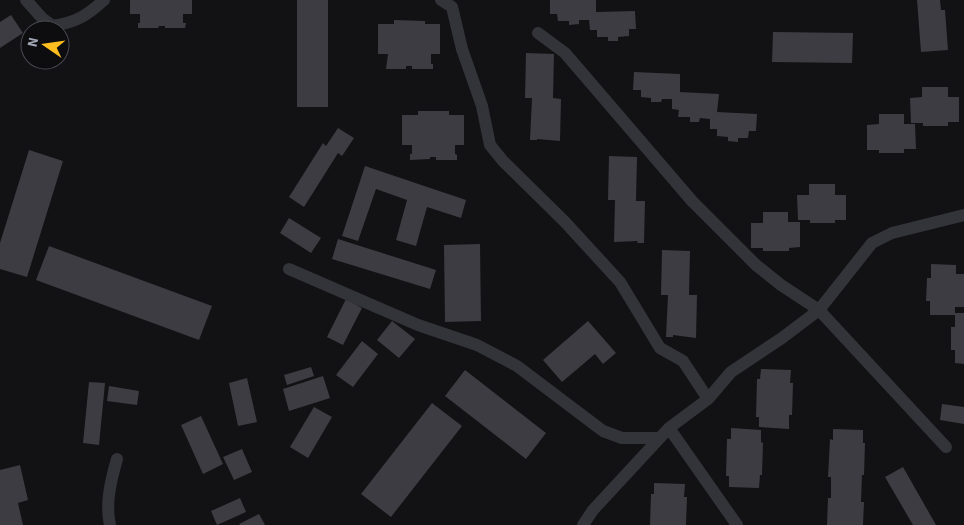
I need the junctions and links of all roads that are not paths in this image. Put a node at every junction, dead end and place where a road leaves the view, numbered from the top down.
1 (26, 0) edge
2 (104, 0) edge
3 (441, 0) edge
4 (538, 33) dead end
5 (964, 215) edge
6 (290, 270) dead end
7 (819, 310) junction
8 (708, 399) junction
9 (669, 428) junction
10 (659, 438) junction
11 (946, 447) dead end
12 (117, 459) dead end
13 (110, 525) edge
14 (583, 525) edge
15 (737, 525) edge

1 - 2 street
3 - 8 street
4 - 7 street
5 - 7 street
6 - 10 street
7 - 8 street
7 - 11 street
8 - 9 street
9 - 10 street
9 - 15 street
10 - 14 street
12 - 13 street

